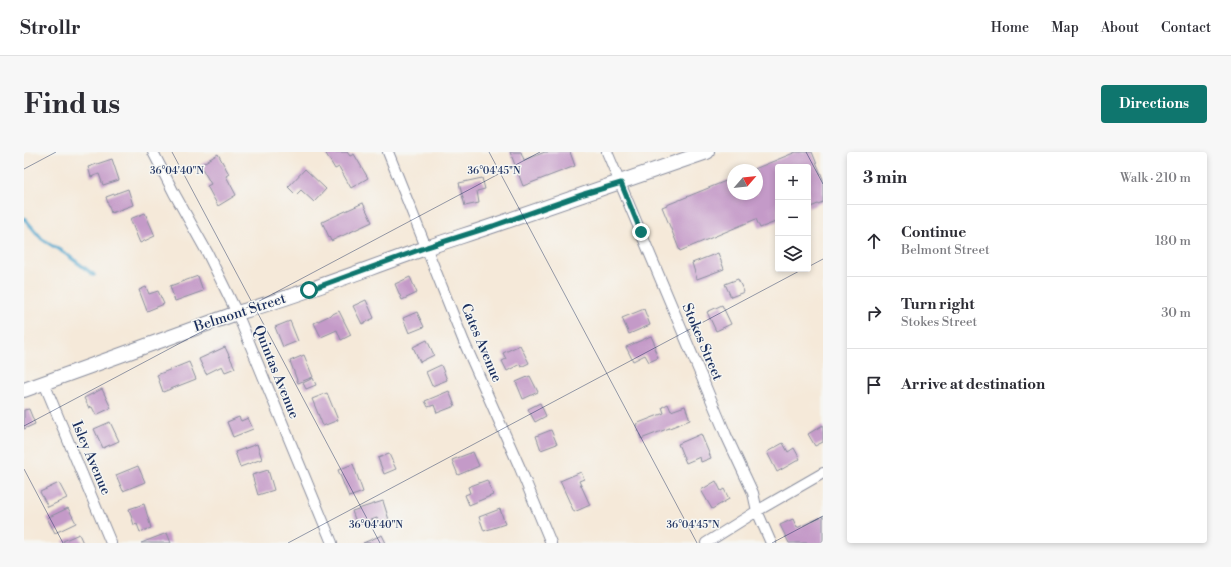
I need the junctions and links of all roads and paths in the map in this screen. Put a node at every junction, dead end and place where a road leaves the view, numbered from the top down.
1 (153, 152) edge
2 (388, 152) edge
3 (607, 152) edge
4 (706, 152) edge
5 (621, 183) junction
6 (427, 247) junction
7 (237, 313) junction
8 (44, 383) junction
9 (24, 390) edge
10 (823, 473) edge
11 (757, 511) junction
12 (111, 543) edge
13 (332, 543) edge
14 (551, 543) edge
15 (706, 543) edge
16 (771, 543) edge

1 - 7 street, Quintas Avenue
2 - 6 street, Cates Avenue
3 - 5 street, Stokes Street
4 - 5 street, Belmont Street
5 - 6 street, Belmont Street
5 - 11 street, Stokes Street
6 - 7 street, Belmont Street
6 - 14 street, Cates Avenue
7 - 8 street, Belmont Street
7 - 13 street, Quintas Avenue
8 - 9 street, Belmont Street
8 - 12 street, Isley Avenue
10 - 11 street
11 - 15 street
11 - 16 street, Stokes Street

